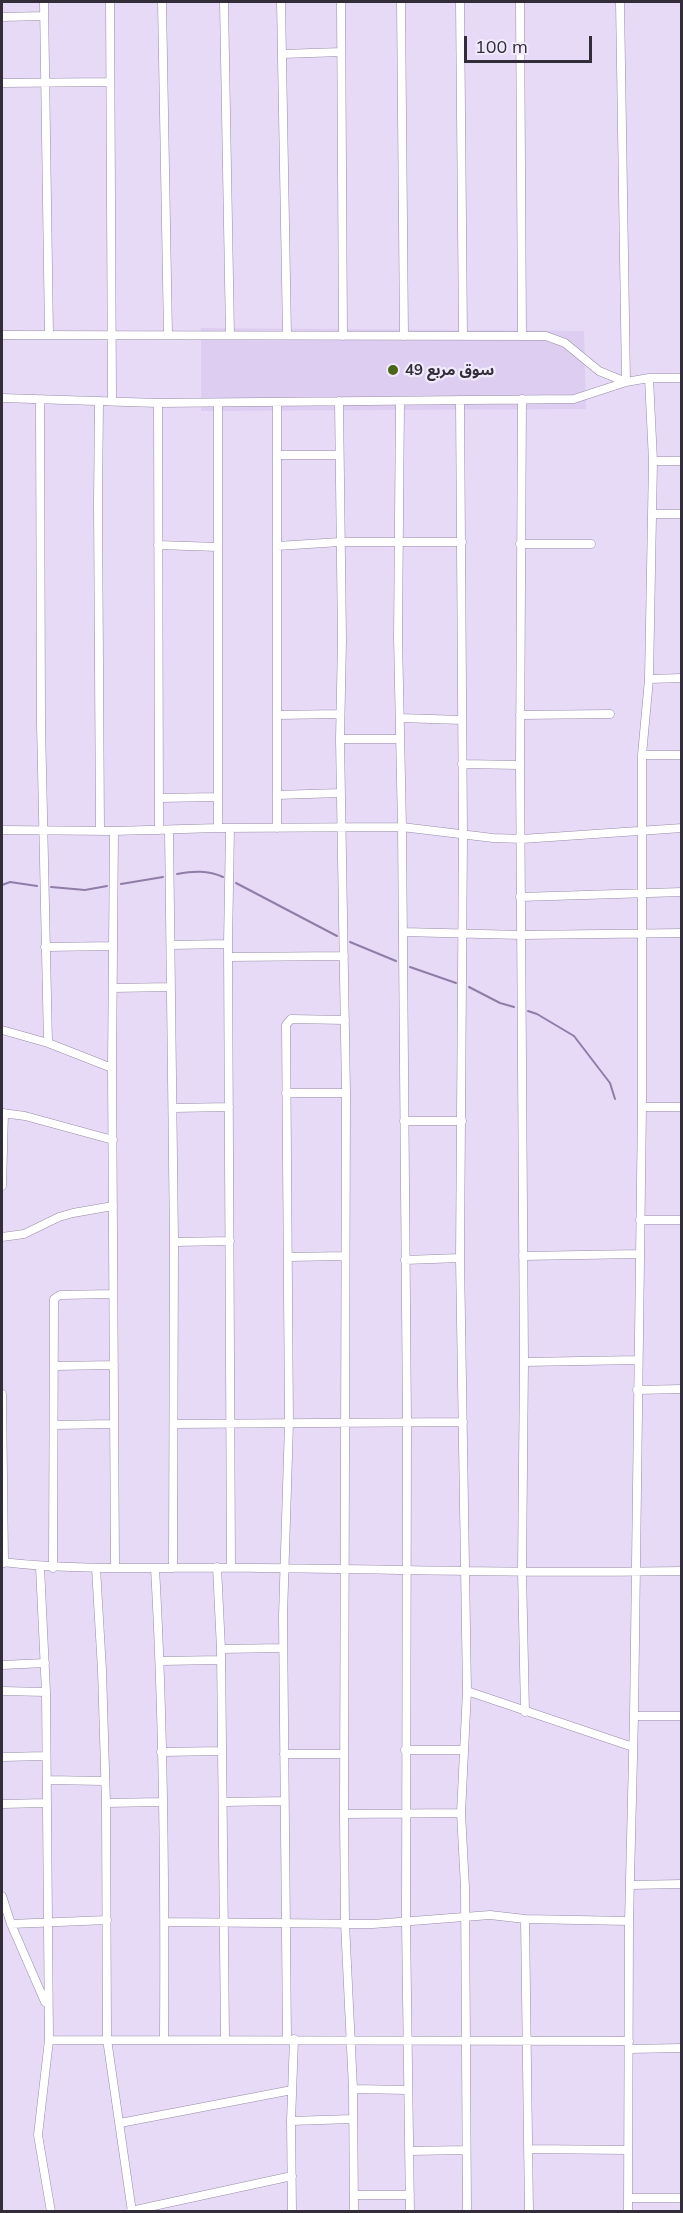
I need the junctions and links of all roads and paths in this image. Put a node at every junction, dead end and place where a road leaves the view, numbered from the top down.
1 (44, 2) edge
2 (110, 2) edge
3 (162, 2) edge
4 (224, 2) edge
5 (281, 2) edge
6 (341, 2) edge
7 (401, 2) edge
8 (460, 2) edge
9 (520, 2) edge
10 (620, 2) edge
11 (2, 16) edge
12 (44, 16) junction
13 (341, 52) junction
14 (282, 54) junction
15 (45, 82) junction
16 (110, 82) junction
17 (2, 83) edge
18 (2, 335) edge
19 (49, 335) junction
20 (112, 335) junction
21 (168, 335) junction
22 (230, 335) junction
23 (287, 335) junction
24 (343, 336) junction
25 (404, 336) junction
26 (463, 336) junction
27 (522, 336) junction
28 (649, 378) junction
29 (681, 378) edge
30 (626, 382) junction
31 (2, 399) edge
32 (522, 399) junction
33 (40, 400) junction
34 (460, 400) junction
35 (99, 401) junction
36 (112, 401) junction
37 (339, 401) junction
38 (400, 401) junction
39 (277, 402) junction
40 (158, 403) junction
41 (218, 403) junction
42 (277, 454) junction
43 (339, 454) junction
44 (653, 461) junction
45 (681, 461) edge
46 (652, 514) junction
47 (681, 514) edge
48 (340, 542) junction
49 (462, 542) junction
50 (400, 543) junction
51 (520, 544) junction
52 (591, 544) dead end
53 (158, 545) junction
54 (277, 546) junction
55 (218, 547) junction
56 (681, 678) edge
57 (649, 679) junction
58 (340, 714) junction
59 (610, 714) dead end
60 (277, 715) junction
61 (520, 715) junction
62 (400, 718) junction
63 (462, 720) junction
64 (340, 739) junction
65 (400, 739) junction
66 (642, 755) junction
67 (681, 755) edge
68 (462, 764) junction
69 (520, 765) junction
70 (340, 793) junction
71 (277, 795) junction
72 (217, 797) junction
73 (159, 798) junction
74 (402, 827) junction
75 (218, 828) junction
76 (230, 828) junction
77 (277, 828) junction
78 (342, 828) junction
79 (681, 828) edge
80 (2, 830) edge
81 (159, 830) junction
82 (169, 830) junction
83 (643, 830) junction
84 (42, 831) junction
85 (100, 831) junction
86 (114, 831) junction
87 (463, 835) junction
88 (522, 839) junction
89 (643, 892) junction
90 (681, 892) edge
91 (520, 897) junction
92 (403, 932) junction
93 (463, 933) junction
94 (643, 933) junction
95 (681, 933) edge
96 (520, 935) junction
97 (228, 944) junction
98 (171, 945) junction
99 (113, 946) junction
100 (45, 947) junction
101 (344, 956) junction
102 (228, 957) junction
103 (171, 987) junction
104 (113, 988) junction
105 (345, 1020) junction
106 (2, 1030) edge
107 (48, 1043) junction
108 (112, 1068) junction
109 (286, 1093) junction
110 (346, 1093) junction
111 (229, 1107) junction
112 (642, 1107) junction
113 (681, 1107) edge
114 (173, 1108) junction
115 (3, 1113) edge
116 (404, 1121) junction
117 (462, 1121) junction
118 (113, 1140) junction
119 (2, 1186) edge
120 (113, 1206) junction
121 (640, 1220) junction
122 (681, 1220) edge
123 (2, 1237) edge
124 (230, 1241) junction
125 (174, 1242) junction
126 (640, 1254) junction
127 (345, 1256) junction
128 (523, 1256) junction
129 (288, 1257) junction
130 (460, 1258) junction
131 (405, 1260) junction
132 (112, 1293) junction
133 (638, 1360) junction
134 (524, 1362) junction
135 (114, 1365) junction
136 (55, 1366) junction
137 (681, 1389) edge
138 (638, 1390) junction
139 (2, 1394) edge
140 (464, 1422) junction
141 (289, 1423) junction
142 (345, 1423) junction
143 (407, 1423) junction
144 (114, 1424) junction
145 (174, 1424) junction
146 (231, 1424) junction
147 (55, 1425) junction
148 (3, 1563) edge
149 (40, 1567) junction
150 (217, 1567) junction
151 (231, 1567) junction
152 (53, 1568) junction
153 (96, 1568) junction
154 (115, 1568) junction
155 (155, 1568) junction
156 (173, 1568) junction
157 (286, 1568) junction
158 (346, 1568) junction
159 (406, 1569) junction
160 (466, 1570) junction
161 (522, 1571) junction
162 (681, 1571) edge
163 (636, 1572) junction
164 (283, 1648) junction
165 (221, 1649) junction
166 (221, 1660) junction
167 (160, 1661) junction
168 (45, 1664) junction
169 (2, 1665) edge
170 (2, 1691) edge
171 (467, 1691) junction
172 (46, 1692) junction
173 (525, 1712) junction
174 (634, 1716) junction
175 (681, 1716) edge
176 (633, 1747) junction
177 (405, 1750) junction
178 (464, 1750) junction
179 (222, 1751) junction
180 (161, 1752) junction
181 (284, 1754) junction
182 (344, 1754) junction
183 (46, 1756) junction
184 (2, 1757) edge
185 (47, 1780) junction
186 (104, 1781) junction
187 (284, 1801) junction
188 (162, 1802) junction
189 (224, 1802) junction
190 (46, 1803) junction
191 (106, 1803) junction
192 (2, 1804) edge
193 (461, 1813) junction
194 (344, 1814) junction
195 (405, 1814) junction
196 (681, 1884) edge
197 (630, 1885) junction
198 (2, 1896) edge
199 (465, 1917) junction
200 (525, 1919) junction
201 (107, 1920) junction
202 (629, 1921) junction
203 (165, 1922) junction
204 (406, 1922) junction
205 (48, 1923) junction
206 (224, 1923) junction
207 (286, 1923) junction
208 (345, 1923) junction
209 (11, 1924) junction
210 (47, 2007) junction
211 (107, 2038) junction
212 (164, 2039) junction
213 (225, 2039) junction
214 (290, 2039) junction
215 (49, 2040) junction
216 (351, 2040) junction
217 (408, 2040) junction
218 (467, 2040) junction
219 (527, 2041) junction
220 (629, 2045) junction
221 (681, 2049) edge
222 (353, 2089) junction
223 (292, 2090) junction
224 (408, 2090) junction
225 (352, 2119) junction
226 (291, 2121) junction
227 (120, 2123) junction
228 (528, 2149) junction
229 (466, 2150) junction
230 (628, 2150) junction
231 (410, 2151) junction
232 (292, 2176) junction
233 (354, 2195) junction
234 (410, 2195) junction
235 (681, 2198) edge
236 (628, 2199) junction
237 (51, 2211) edge
238 (132, 2211) edge
239 (292, 2211) edge
240 (354, 2211) edge
241 (410, 2211) edge
242 (467, 2211) edge
243 (529, 2211) edge
244 (628, 2211) edge

1 - 12 street
2 - 16 street
3 - 21 street
4 - 22 street
5 - 14 street
6 - 13 street
7 - 25 street
8 - 26 street
9 - 27 street
10 - 30 street
11 - 12 street
12 - 15 street
13 - 14 street
13 - 24 street
14 - 23 street
15 - 16 street
15 - 17 street
15 - 19 street
16 - 20 street
18 - 19 street
19 - 20 street
20 - 21 street
20 - 36 street
21 - 22 street
22 - 23 street
23 - 24 street
24 - 25 street
25 - 26 street
26 - 27 street
27 - 30 street
28 - 29 street
28 - 30 street
28 - 44 street
30 - 32 street
31 - 33 street
32 - 34 street
32 - 51 street
33 - 35 street
33 - 84 street
34 - 38 street
34 - 49 street
35 - 36 street
35 - 85 street
36 - 40 street
37 - 38 street
37 - 39 street
37 - 43 street
38 - 50 street
39 - 41 street
39 - 42 street
40 - 41 street
40 - 53 street
41 - 55 street
42 - 43 street
42 - 54 street
43 - 48 street
44 - 45 street
44 - 46 street
46 - 47 street
46 - 57 street
48 - 50 street
48 - 54 street
48 - 58 street
49 - 50 street
49 - 63 street
50 - 62 street
51 - 52 street
51 - 61 street
53 - 55 street
53 - 73 street
54 - 60 street
55 - 72 street
56 - 57 street
57 - 66 street
58 - 60 street
58 - 64 street
59 - 61 street
60 - 71 street
61 - 69 street
62 - 63 street
62 - 65 street
63 - 68 street
64 - 65 street
64 - 70 street
65 - 74 street
66 - 67 street
66 - 83 street
68 - 69 street
68 - 87 street
69 - 88 street
70 - 71 street
70 - 78 street
71 - 77 street
72 - 73 street
72 - 75 street
73 - 81 street
74 - 78 street
74 - 87 street
74 - 92 street
75 - 76 street
75 - 82 street
76 - 77 street
76 - 97 street
77 - 78 street
78 - 101 street
79 - 83 street
80 - 84 street
81 - 82 street
81 - 86 street
82 - 98 street
83 - 88 street
83 - 89 street
84 - 85 street
84 - 100 street
85 - 86 street
86 - 99 street
87 - 88 street
87 - 93 street
88 - 91 street
89 - 90 street
89 - 91 street
89 - 94 street
91 - 96 street
92 - 93 street
92 - 116 street
93 - 96 street
93 - 117 street
94 - 95 street
94 - 96 street
94 - 112 street
96 - 128 street
97 - 98 street
97 - 102 street
98 - 103 street
99 - 100 street
99 - 104 street
100 - 107 street
101 - 102 street
101 - 105 street
102 - 111 street
103 - 104 street
103 - 114 street
104 - 108 street
105 - 109 street
105 - 110 street
106 - 107 street
107 - 108 street
108 - 118 street
109 - 110 street
109 - 129 street
110 - 127 street
111 - 114 street
111 - 124 street
112 - 113 street
112 - 121 street
114 - 125 street
115 - 118 street
115 - 119 street
116 - 117 street
116 - 131 street
117 - 130 street
118 - 120 street
120 - 123 street
120 - 132 street
121 - 122 street
121 - 126 street
124 - 125 street
124 - 146 street
125 - 145 street
126 - 128 street
126 - 133 street
127 - 129 street
127 - 142 street
128 - 134 street
129 - 141 street
130 - 131 street
130 - 140 street
131 - 143 street
132 - 135 street
132 - 136 street
133 - 134 street
133 - 138 street
134 - 161 street
135 - 136 street
135 - 144 street
136 - 147 street
137 - 138 street
138 - 163 street
139 - 148 street
140 - 143 street
140 - 160 street
141 - 142 street
141 - 146 street
141 - 157 street
142 - 143 street
142 - 158 street
143 - 159 street
144 - 147 street
144 - 154 street
145 - 146 street
145 - 156 street
146 - 151 street
147 - 152 street
148 - 149 street
149 - 152 street
149 - 168 street
150 - 151 street
150 - 156 street
150 - 165 street
151 - 157 street
152 - 153 street
153 - 154 street
153 - 186 street
154 - 155 street
155 - 156 street
155 - 167 street
157 - 158 street
157 - 164 street
158 - 159 street
158 - 182 street
159 - 160 street
159 - 177 street
160 - 161 street
160 - 171 street
161 - 163 street
161 - 173 street
162 - 163 street
163 - 174 street
164 - 165 street
164 - 181 street
165 - 166 street
166 - 167 street
166 - 179 street
167 - 180 street
168 - 169 street
168 - 172 street
170 - 172 street
171 - 173 street
171 - 178 street
172 - 183 street
173 - 176 street
174 - 175 street
174 - 176 street
176 - 197 street
177 - 178 street
177 - 195 street
178 - 193 street
179 - 180 street
179 - 189 street
180 - 188 street
181 - 182 street
181 - 187 street
182 - 194 street
183 - 184 street
183 - 185 street
185 - 186 street
185 - 190 street
186 - 191 street
187 - 189 street
187 - 207 street
188 - 191 street
188 - 203 street
189 - 206 street
190 - 192 street
190 - 205 street
191 - 201 street
193 - 195 street
193 - 199 street
194 - 195 street
194 - 208 street
195 - 204 street
196 - 197 street
197 - 202 street
198 - 209 street
199 - 200 street
199 - 204 street
199 - 218 street
200 - 202 street
200 - 219 street
201 - 205 street
201 - 211 street
202 - 220 street
203 - 206 street
203 - 212 street
204 - 208 street
204 - 217 street
205 - 209 street
205 - 210 street
206 - 207 street
206 - 213 street
207 - 208 street
207 - 214 street
208 - 216 street
209 - 210 street
210 - 215 street
211 - 212 street
211 - 215 street
211 - 227 street
212 - 213 street
213 - 214 street
214 - 216 street
214 - 223 street
215 - 237 street
216 - 217 street
216 - 222 street
217 - 218 street
217 - 224 street
218 - 219 street
218 - 229 street
219 - 220 street
219 - 228 street
220 - 221 street
220 - 230 street
222 - 224 street
222 - 225 street
223 - 226 street
223 - 227 street
224 - 231 street
225 - 226 street
225 - 233 street
226 - 232 street
227 - 238 street
228 - 230 street
228 - 243 street
229 - 231 street
229 - 242 street
230 - 236 street
231 - 234 street
232 - 238 street
232 - 239 street
233 - 234 street
233 - 240 street
234 - 241 street
235 - 236 street
236 - 244 street

